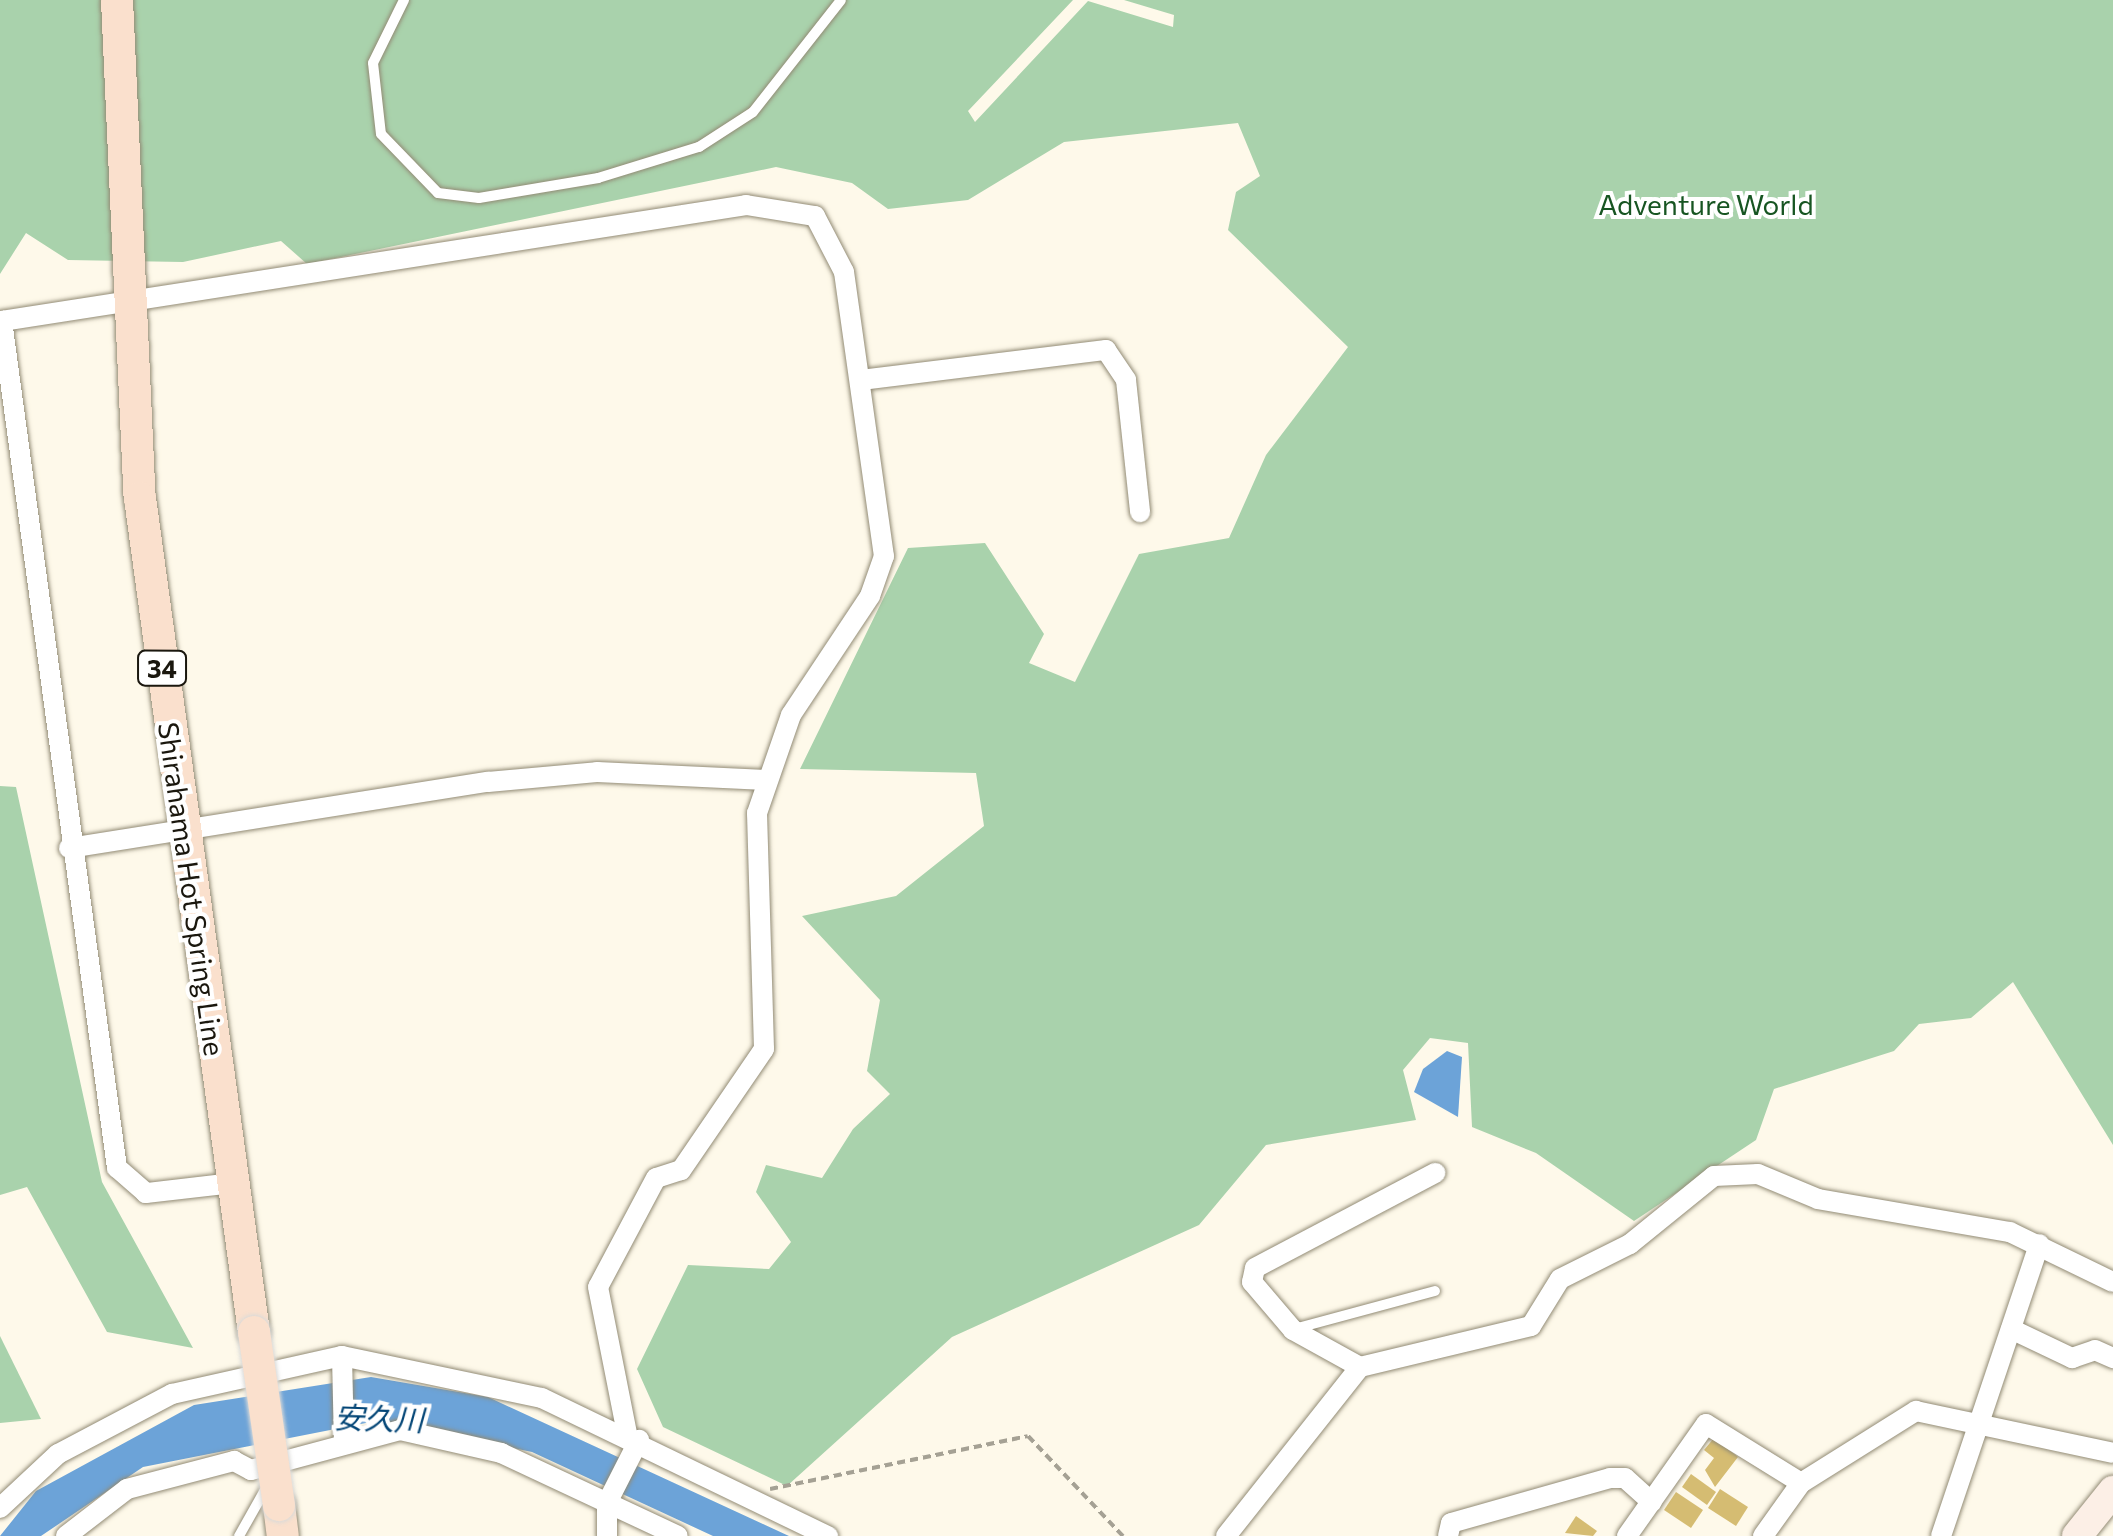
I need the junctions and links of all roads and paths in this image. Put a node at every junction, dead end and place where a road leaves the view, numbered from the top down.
1 (116, 0) edge
2 (404, 0) edge
3 (841, 0) edge
4 (126, 299) junction
5 (861, 380) junction
6 (1140, 512) dead end
7 (766, 780) junction
8 (183, 830) junction
9 (69, 848) junction
10 (1434, 1173) dead end
11 (233, 1182) junction
12 (2039, 1244) junction
13 (2113, 1282) edge
14 (1435, 1290) dead end
15 (2011, 1328) junction
16 (1294, 1330) junction
17 (2113, 1358) edge
18 (342, 1361) junction
19 (1360, 1367) junction
20 (1974, 1420) junction
21 (633, 1437) junction
22 (344, 1439) junction
23 (2113, 1453) edge
24 (287, 1462) junction
25 (1801, 1483) junction
26 (2113, 1491) edge
27 (746, 1495) junction
28 (1652, 1502) junction
29 (607, 1503) junction
30 (0, 1508) edge
31 (281, 1521) edge
32 (66, 1536) edge
33 (239, 1536) edge
34 (607, 1536) edge
35 (678, 1536) edge
36 (828, 1536) edge
37 (1123, 1536) edge
38 (1226, 1536) edge
39 (1448, 1536) edge
40 (1628, 1536) edge
41 (1763, 1536) edge
42 (1941, 1536) edge
43 (2077, 1536) edge

1 - 4 main road, Shirahama Hot Spring Line / 34
2 - 3 lane
4 - 5 street
4 - 8 main road, Shirahama Hot Spring Line / 34
4 - 9 street
5 - 6 street
5 - 7 street
7 - 8 street
7 - 21 street
8 - 9 street
8 - 11 main road, Shirahama Hot Spring Line / 34
9 - 11 street
10 - 16 street
11 - 31 main road, Shirahama Hot Spring Line / 34, bridge
12 - 13 street
12 - 15 street
12 - 19 street
14 - 16 lane
15 - 17 street
15 - 20 street
16 - 19 street
18 - 21 street
18 - 22 street
18 - 30 street
19 - 38 street
20 - 23 street
20 - 25 street
20 - 42 street
21 - 27 street
21 - 29 street
22 - 24 street
22 - 29 street
24 - 32 street
24 - 33 lane
25 - 28 street
25 - 41 street
26 - 43 street
27 - 36 street
27 - 37 path
28 - 39 street
28 - 40 street
29 - 34 street
29 - 35 street

